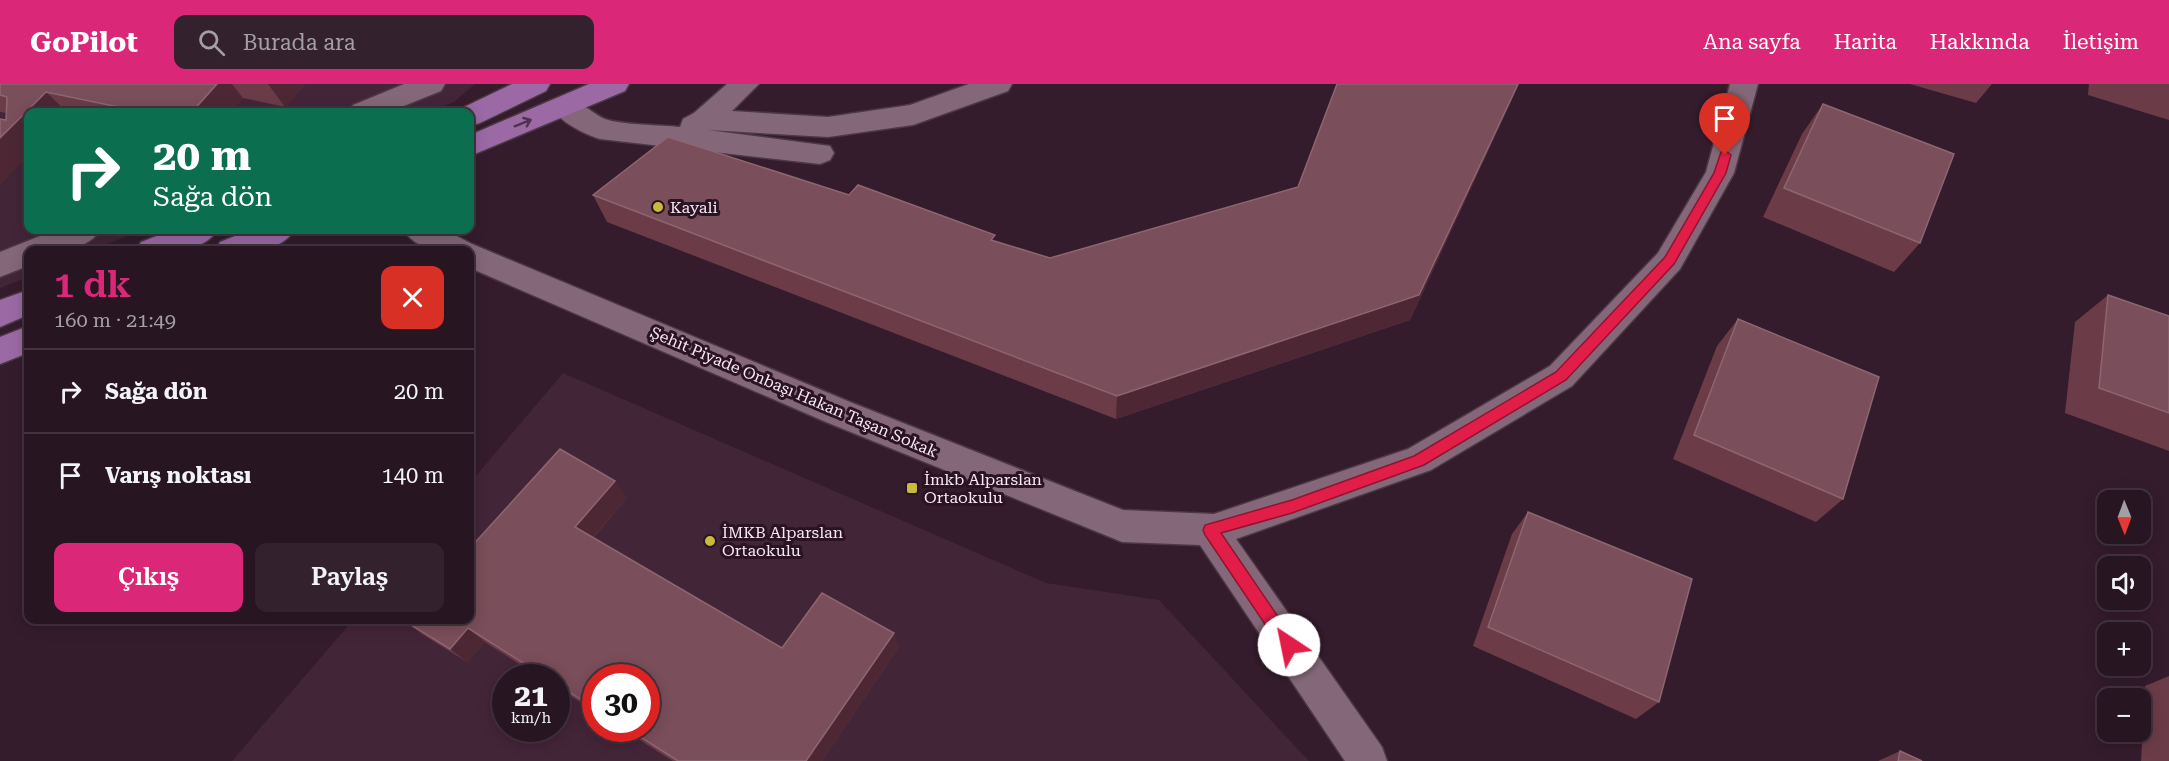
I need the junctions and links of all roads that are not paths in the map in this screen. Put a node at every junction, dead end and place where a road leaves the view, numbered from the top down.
1 (431, 84) edge
2 (536, 84) edge
3 (615, 84) edge
4 (745, 84) edge
5 (998, 84) edge
6 (1744, 84) edge
7 (565, 106) junction
8 (373, 108) edge
9 (474, 114) edge
10 (704, 120) junction
11 (673, 137) junction
12 (474, 144) edge
13 (820, 153) dead end
14 (75, 234) edge
15 (192, 234) edge
16 (269, 234) edge
17 (427, 234) edge
18 (44, 246) edge
19 (162, 246) edge
20 (241, 246) edge
21 (452, 246) edge
22 (24, 255) edge
23 (474, 257) edge
24 (0, 265) edge
25 (24, 304) edge
26 (0, 314) edge
27 (24, 341) edge
28 (0, 351) edge
29 (1210, 530) junction
30 (1368, 761) edge

1 - 8 street
2 - 9 main road
3 - 7 main road
4 - 10 street
5 - 10 street
6 - 29 street, Şehit Piyade Onbaşı Hakan Taşan Sokak
7 - 11 street
12 -> 7 main road
10 - 11 street
11 - 13 street
14 - 18 street
15 - 19 main road
16 - 20 main road
17 - 21 street
22 - 24 street
23 - 29 street, Şehit Piyade Onbaşı Hakan Taşan Sokak
25 - 26 main road
27 - 28 main road
29 - 30 street

